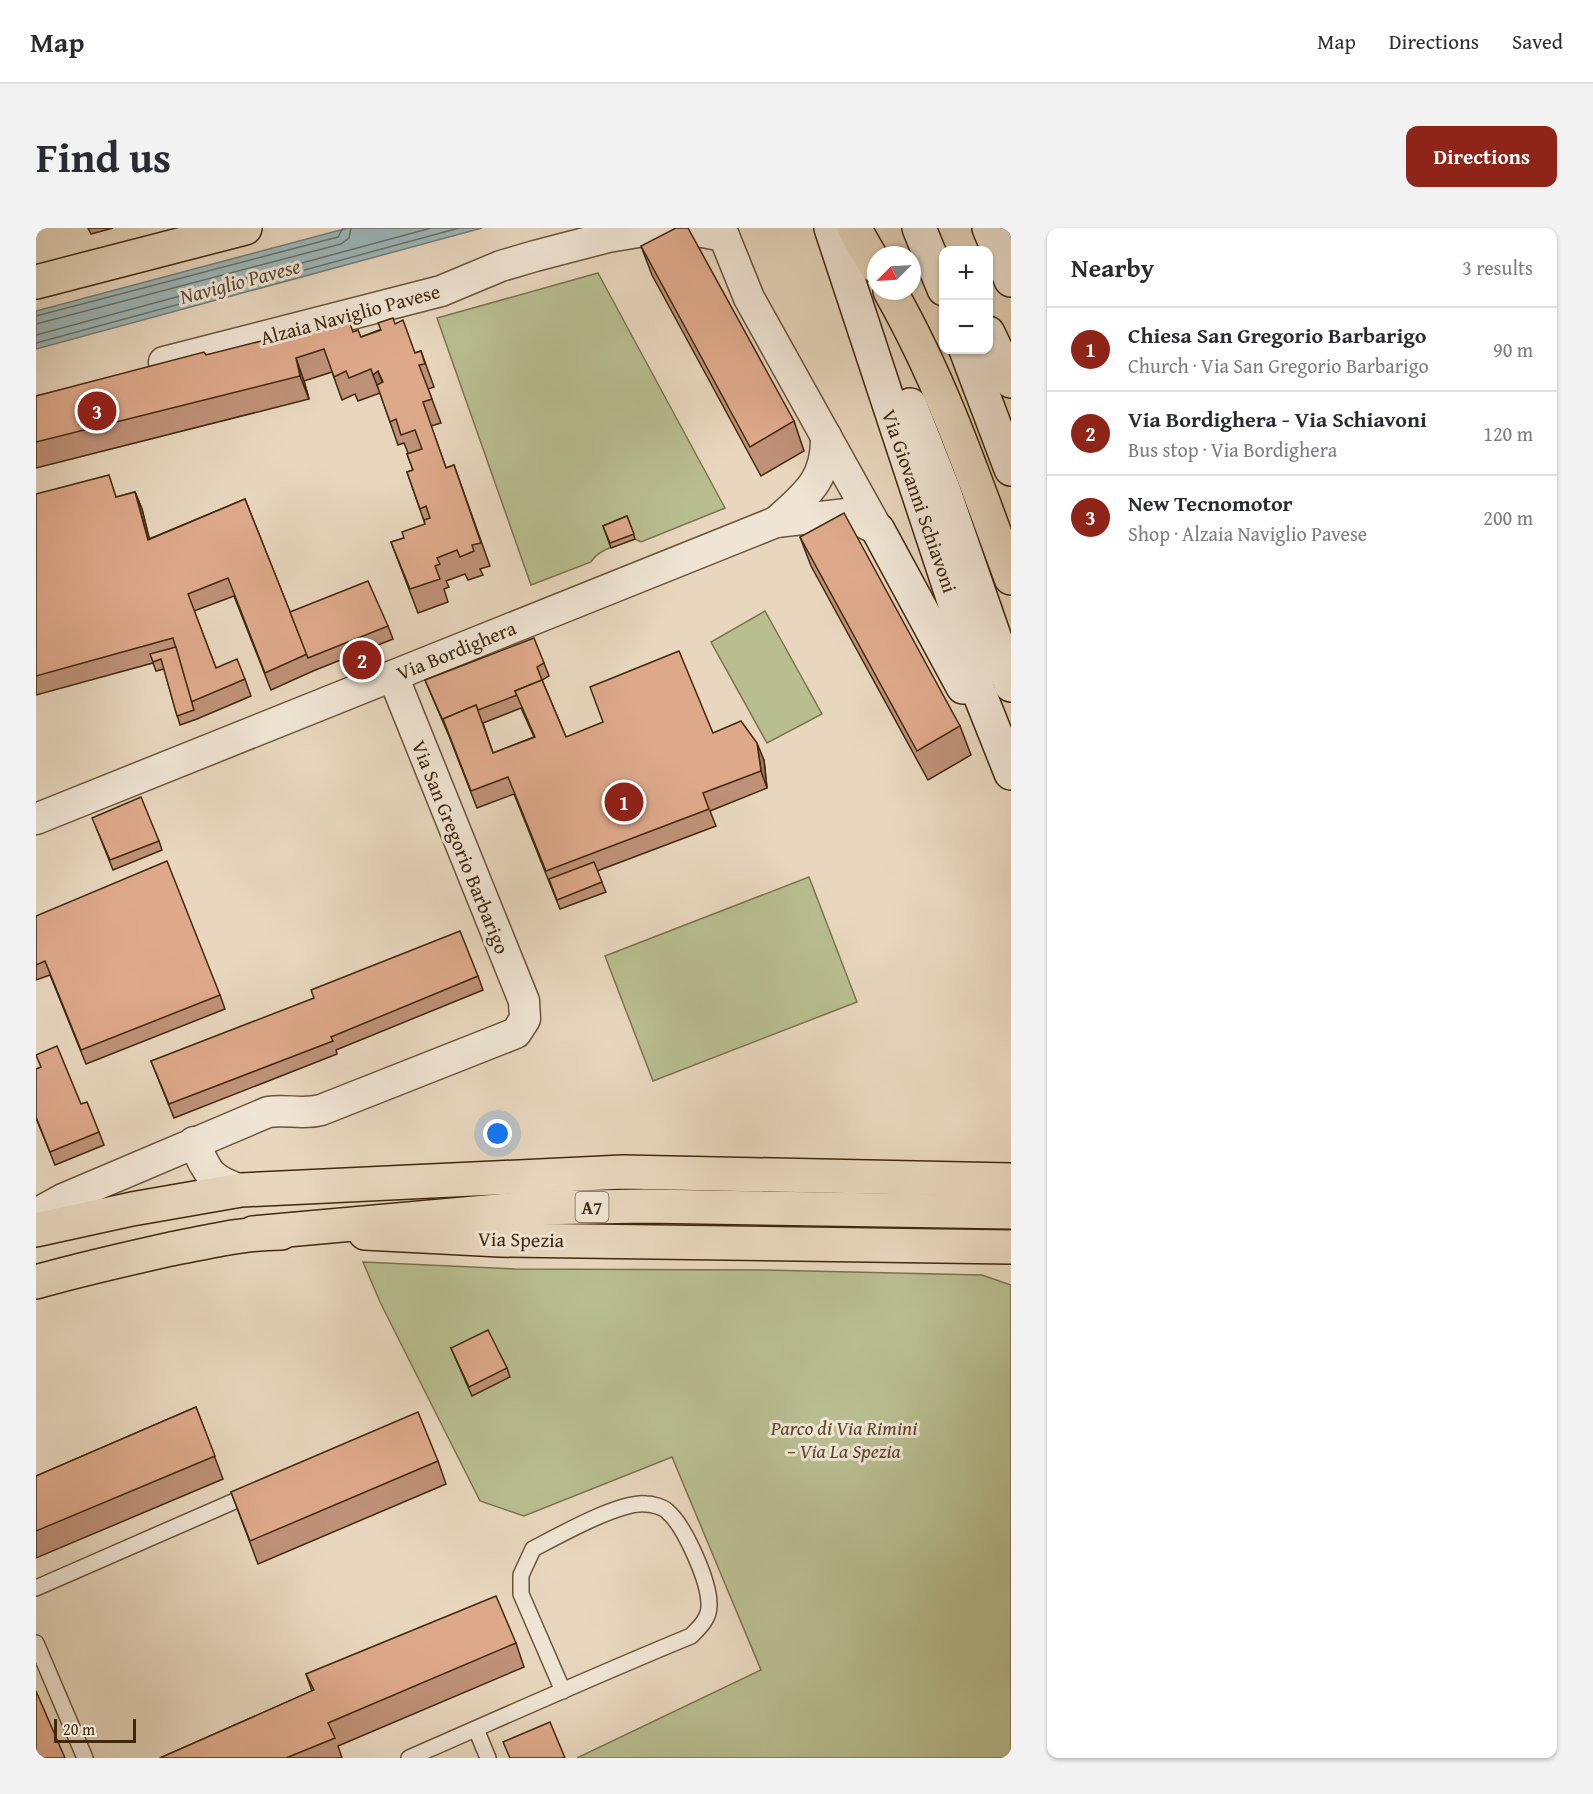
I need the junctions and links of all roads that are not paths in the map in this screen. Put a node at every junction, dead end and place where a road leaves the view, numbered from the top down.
1 (245, 228) edge
2 (662, 228) edge
3 (681, 228) edge
4 (831, 228) edge
5 (839, 228) edge
6 (854, 228) edge
7 (919, 228) edge
8 (934, 228) edge
9 (989, 228) edge
10 (727, 232) edge
11 (944, 246) edge
12 (867, 250) edge
13 (939, 277) edge
14 (1011, 280) edge
15 (36, 282) edge
16 (895, 300) edge
17 (993, 343) edge
18 (968, 354) edge
19 (140, 369) edge
20 (1011, 381) edge
21 (826, 436) junction
22 (1011, 469) edge
23 (776, 522) junction
24 (878, 530) junction
25 (1011, 578) edge
26 (393, 676) junction
27 (1011, 685) edge
28 (987, 715) junction
29 (1011, 773) edge
30 (36, 819) edge
31 (194, 1142) junction
32 (1011, 1180) edge
33 (241, 1190) junction
34 (1011, 1212) edge
35 (36, 1214) edge
36 (36, 1230) edge
37 (253, 1233) junction
38 (1011, 1246) edge
39 (36, 1282) edge
40 (264, 1488) edge
41 (36, 1588) edge
42 (36, 1643) edge
43 (563, 1692) junction
44 (476, 1729) junction
45 (85, 1758) edge
46 (409, 1758) edge
47 (488, 1758) edge

1 - 15 main road
2 - 19 street, Alzaia Naviglio Pavese
3 - 10 street
4 - 28 main road, Via Giovanni Schiavoni
5 - 27 main road
6 - 12 main road
7 - 13 main road
8 - 11 main road
9 - 14 main road
10 - 21 street
16 - 25 main road
17 - 20 main road
18 - 22 main road
21 - 23 street, Via Bordighera
21 - 24 street
23 - 24 street, Via Bordighera
23 - 26 street, Via Bordighera
24 - 28 main road
26 - 30 street, Via Bordighera
26 - 31 street, Via San Gregorio Barbarigo
28 - 29 main road, Via Giovanni Schiavoni
31 - 33 street
31 - 35 street
32 - 33 main road
33 - 36 main road
34 - 37 main road, A7
37 - 38 main road, Via Spezia
37 - 39 main road, Via Spezia
40 - 41 lane
42 - 45 lane
43 - 43 lane
43 - 44 lane
44 - 46 lane
44 - 47 lane

